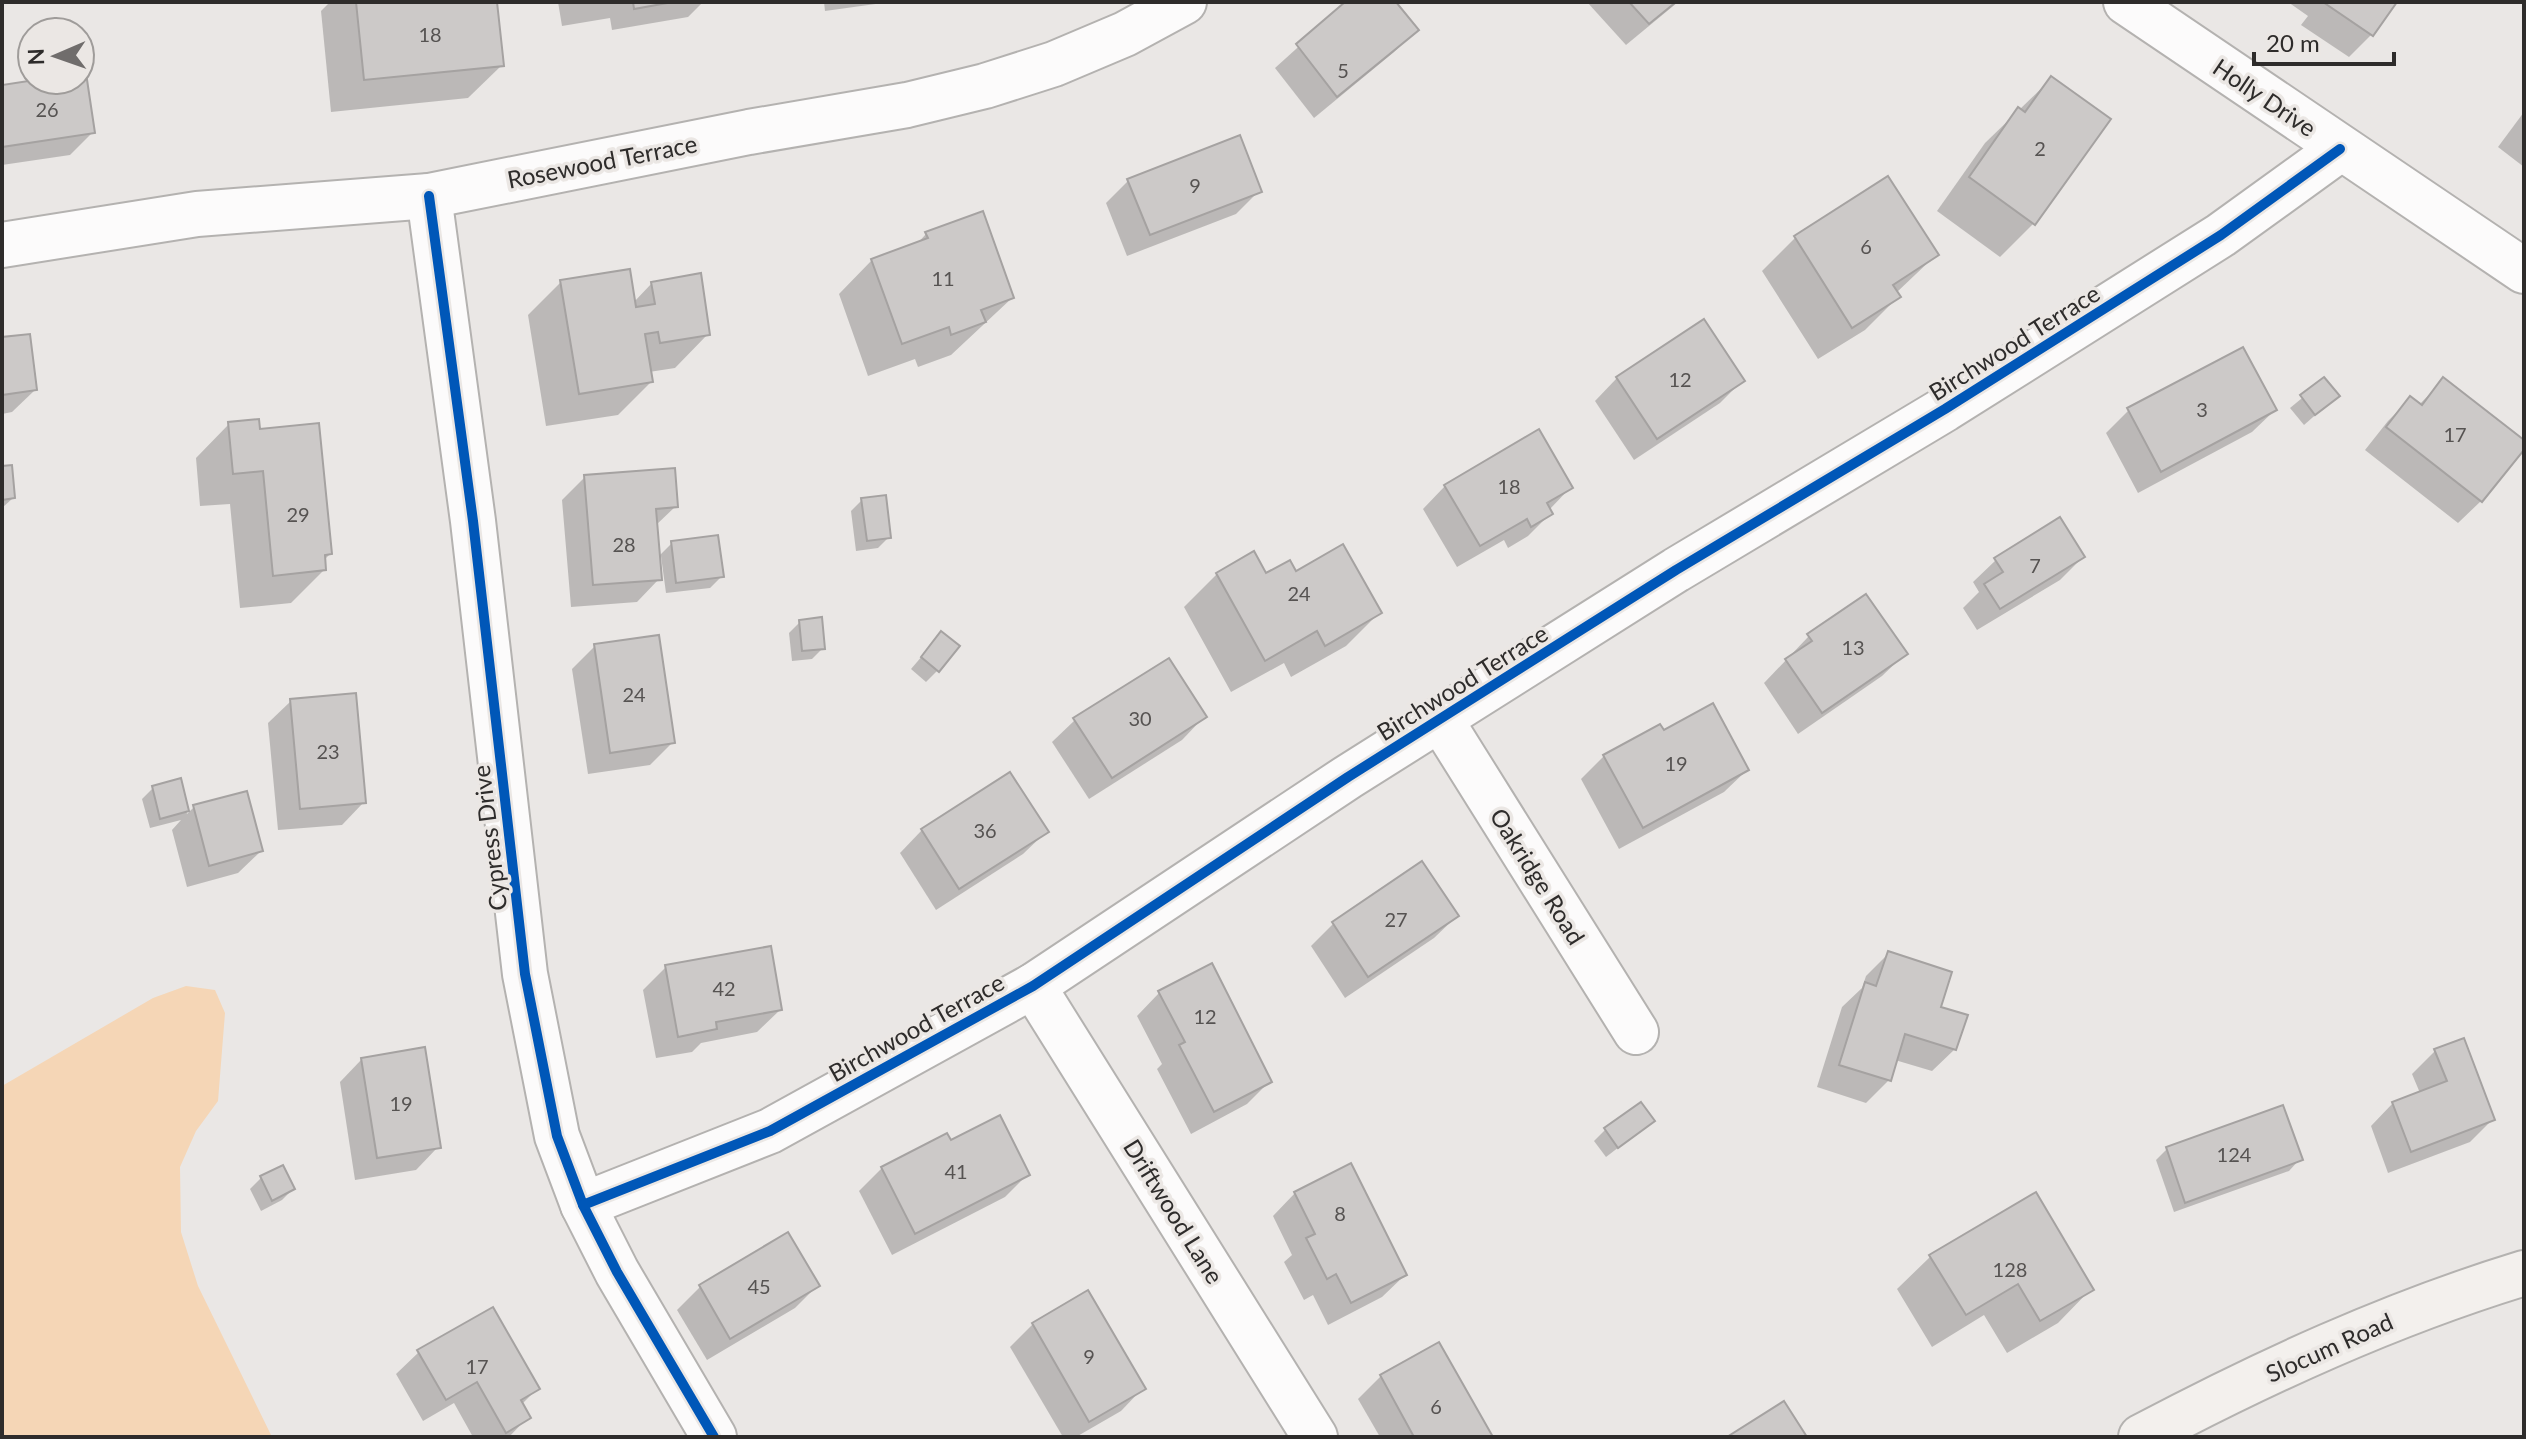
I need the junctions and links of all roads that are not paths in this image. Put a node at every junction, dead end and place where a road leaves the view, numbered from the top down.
1 (1184, 2) edge
2 (2126, 2) edge
3 (2340, 149) junction
4 (429, 196) junction
5 (2, 245) edge
6 (2524, 271) edge
7 (1440, 719) junction
8 (1033, 986) junction
9 (1636, 1032) dead end
10 (583, 1205) junction
11 (2524, 1273) edge
12 (714, 1437) edge
13 (1315, 1437) edge
14 (2141, 1437) edge

1 - 4 street, Rosewood Terrace
2 - 3 street, Holly Drive
3 - 6 street, Holly Drive
3 - 7 street, Birchwood Terrace
4 - 5 street, Rosewood Terrace
4 - 10 street, Cypress Drive
7 - 8 street, Birchwood Terrace
7 - 9 street, Oakridge Road
8 - 10 street, Birchwood Terrace
8 - 13 street, Driftwood Lane
10 - 12 street, Cypress Drive
11 - 14 main road, Slocum Road

